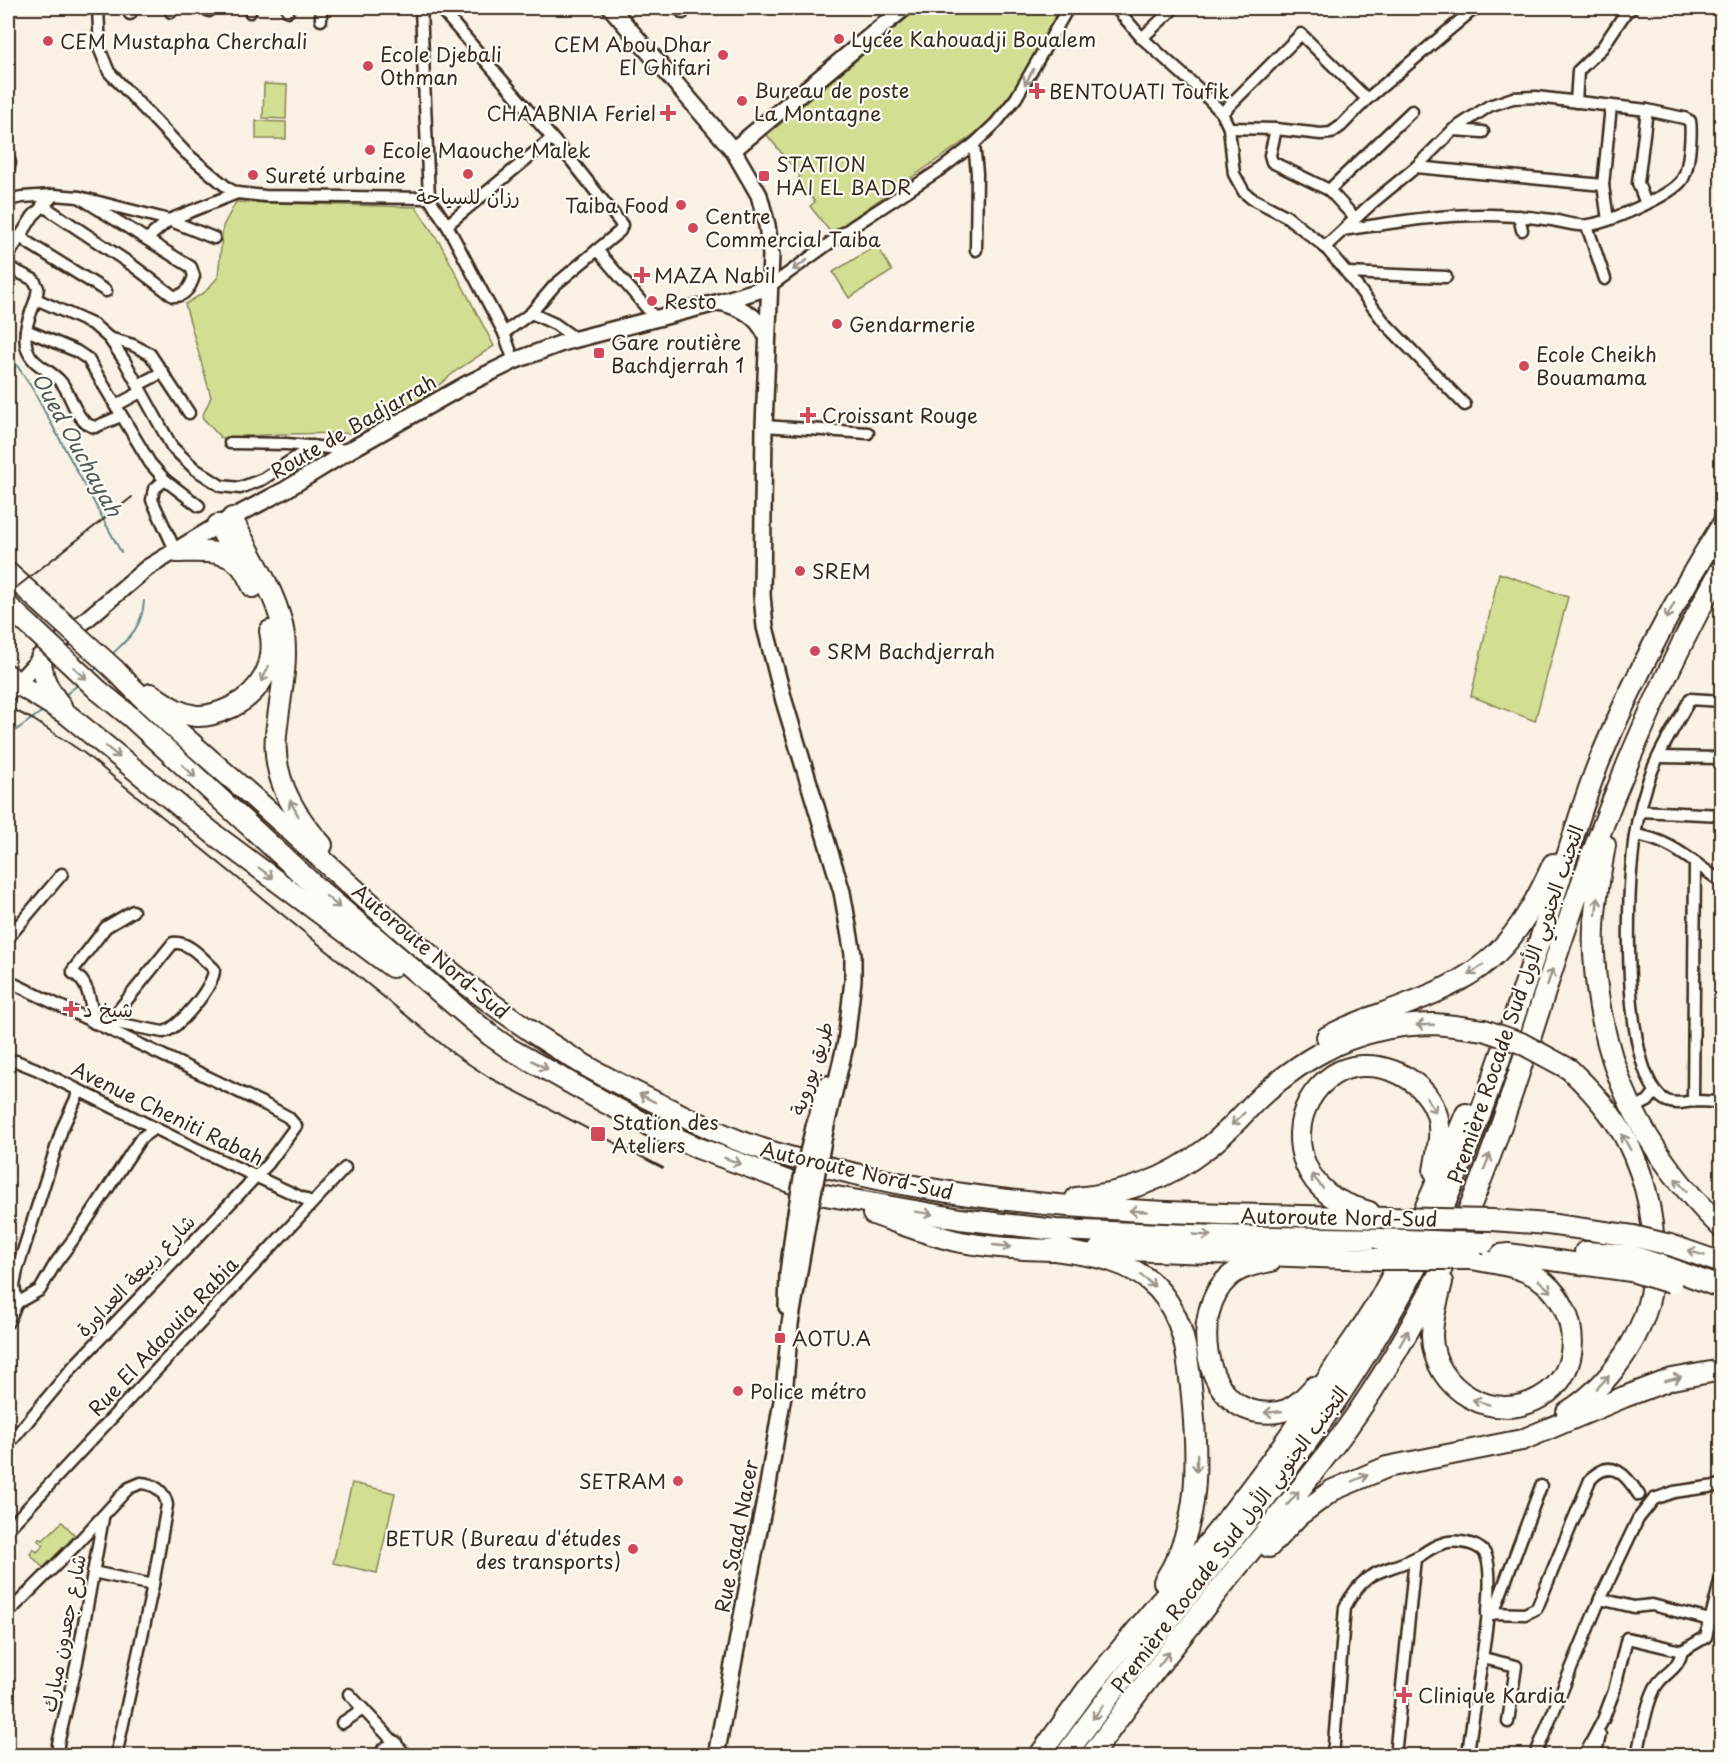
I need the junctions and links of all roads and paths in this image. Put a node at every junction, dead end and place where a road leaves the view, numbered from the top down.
1 (98, 8) edge
2 (321, 8) edge
3 (421, 8) edge
4 (440, 8) edge
5 (611, 8) edge
6 (904, 8) edge
7 (1068, 8) edge
8 (1116, 8) edge
9 (1173, 8) edge
10 (1475, 8) edge
11 (1632, 8) edge
12 (321, 20) dead end
13 (1142, 38) junction
14 (1367, 99) junction
15 (1576, 102) junction
16 (1611, 106) junction
17 (1647, 110) junction
18 (1412, 111) dead end
19 (1222, 113) junction
20 (1229, 128) junction
21 (1276, 129) junction
22 (1453, 130) junction
23 (1483, 132) dead end
24 (552, 138) junction
25 (974, 144) junction
26 (733, 150) junction
27 (8, 156) edge
28 (1416, 167) junction
29 (8, 170) edge
30 (1603, 185) junction
31 (1329, 190) junction
32 (237, 192) junction
33 (54, 195) junction
34 (79, 197) junction
35 (429, 198) junction
36 (8, 200) edge
37 (1646, 204) junction
38 (42, 205) junction
39 (1519, 216) junction
40 (1355, 218) junction
41 (169, 220) junction
42 (1608, 220) junction
43 (447, 225) junction
44 (1587, 226) junction
45 (1343, 230) junction
46 (1522, 230) dead end
47 (20, 236) junction
48 (214, 238) dead end
49 (147, 239) junction
50 (1324, 247) junction
51 (597, 250) junction
52 (976, 250) dead end
53 (8, 256) edge
54 (8, 267) edge
55 (1347, 273) junction
56 (1446, 277) dead end
57 (1605, 279) dead end
58 (769, 287) junction
59 (106, 291) dead end
60 (36, 300) junction
61 (720, 302) junction
62 (531, 313) junction
63 (656, 319) junction
64 (26, 330) junction
65 (504, 333) junction
66 (767, 336) junction
67 (109, 338) junction
68 (576, 339) junction
69 (514, 361) junction
70 (163, 372) junction
71 (140, 389) junction
72 (1465, 405) dead end
73 (115, 406) junction
74 (189, 413) dead end
75 (121, 416) junction
76 (764, 426) junction
77 (868, 433) dead end
78 (230, 443) dead end
79 (313, 446) junction
80 (350, 450) junction
81 (165, 480) junction
82 (199, 506) dead end
83 (1722, 512) edge
84 (225, 521) junction
85 (1722, 525) edge
86 (176, 552) junction
87 (240, 565) junction
88 (1722, 568) edge
89 (8, 573) edge
90 (1687, 579) junction
91 (1722, 581) edge
92 (1702, 604) junction
93 (8, 606) edge
94 (41, 658) junction
95 (115, 670) junction
96 (11, 684) edge
97 (50, 698) junction
98 (1722, 701) edge
99 (1629, 757) junction
100 (1659, 757) junction
101 (1722, 758) edge
102 (1600, 760) junction
103 (1640, 811) junction
104 (1722, 815) edge
105 (1635, 835) junction
106 (1695, 864) junction
107 (62, 874) dead end
108 (1722, 882) edge
109 (133, 911) dead end
110 (386, 916) junction
111 (8, 938) edge
112 (8, 981) edge
113 (1526, 981) junction
114 (94, 1021) junction
115 (109, 1022) junction
116 (490, 1035) junction
117 (8, 1062) edge
118 (79, 1092) junction
119 (1655, 1092) junction
120 (1257, 1100) junction
121 (1693, 1101) junction
122 (1722, 1102) edge
123 (1632, 1109) junction
124 (155, 1128) junction
125 (345, 1168) dead end
126 (255, 1175) junction
127 (825, 1195) junction
128 (1431, 1196) junction
129 (1004, 1201) junction
130 (311, 1202) junction
131 (1385, 1218) junction
132 (1722, 1228) edge
133 (1054, 1250) junction
134 (1335, 1257) junction
135 (1447, 1257) junction
136 (1472, 1259) junction
137 (1630, 1263) junction
138 (1722, 1263) edge
139 (1670, 1275) junction
140 (1722, 1288) edge
141 (1722, 1301) edge
142 (18, 1303) junction
143 (8, 1322) edge
144 (790, 1324) joint
145 (1335, 1366) junction
146 (1722, 1370) edge
147 (23, 1425) junction
148 (8, 1432) edge
149 (1522, 1440) junction
150 (8, 1445) edge
151 (1722, 1485) edge
152 (1541, 1486) dead end
153 (1639, 1495) dead end
154 (104, 1516) junction
155 (8, 1529) edge
156 (1415, 1558) junction
157 (93, 1572) junction
158 (1722, 1574) edge
159 (153, 1585) junction
160 (1600, 1599) junction
161 (8, 1613) edge
162 (1490, 1613) junction
163 (1710, 1620) junction
164 (1190, 1625) junction
165 (1682, 1651) junction
166 (1483, 1658) junction
167 (349, 1694) dead end
168 (1083, 1695) junction
169 (363, 1709) junction
170 (1603, 1720) junction
171 (1508, 1722) dead end
172 (342, 1723) dead end
173 (396, 1742) junction
174 (383, 1749) dead end
175 (58, 1755) edge
176 (116, 1755) edge
177 (407, 1755) edge
178 (716, 1755) edge
179 (1039, 1755) edge
180 (1065, 1755) edge
181 (1091, 1755) edge
182 (1333, 1755) edge
183 (1395, 1755) edge
184 (1468, 1755) edge
185 (1535, 1755) edge
186 (1584, 1755) edge
187 (1595, 1755) edge
188 (1637, 1755) edge

1 - 32 street
2 - 12 street
3 - 35 street
4 - 24 street
5 - 26 main road, طريق بوروبة
6 - 26 main road
7 -> 25 street
8 - 13 street
9 - 13 street
10 - 14 street
11 - 15 street
13 - 19 street
14 - 19 street
14 - 21 street
15 - 16 street
15 - 22 street
16 - 17 street
16 - 30 street
17 - 37 street
17 - 37 street
18 - 31 street
19 - 20 street
20 - 21 street
20 - 50 street
21 - 31 street
22 - 23 street
22 - 28 street
24 - 43 street
24 - 51 street
25 - 52 street
25 -> 58 street
26 - 58 main road, طريق بوروبة
27 - 29 street
28 - 30 street
28 - 40 street
30 - 42 street
31 - 40 street
32 - 35 street
32 - 41 street
33 - 34 street
33 - 36 street
33 - 38 street
34 - 41 street
34 - 49 street
35 - 43 street
37 - 42 street
38 - 47 street
38 - 49 street
39 - 44 street
39 - 45 street
39 - 46 street
40 - 45 street
41 - 48 street
41 - 49 street
42 - 44 street
43 - 65 street
44 - 57 street
45 - 50 street
47 - 53 street
47 - 59 street
50 - 55 street
51 - 62 street
51 - 63 street
54 - 60 street
55 - 56 street
55 - 72 street
58 - 61 main road, Route de Badjarrah
58 - 66 main road, طريق بوروبة
60 - 64 street
60 - 67 street
61 - 63 main road, Route de Badjarrah
61 - 66 main road
62 - 65 street
62 - 68 street
63 - 68 main road, Route de Badjarrah
64 - 73 street
64 - 75 street
65 - 69 street
66 - 76 main road, طريق بوروبة
67 - 70 street
67 - 71 street
68 - 69 main road, Route de Badjarrah
69 - 80 main road, Route de Badjarrah
70 - 71 street
70 - 74 street
71 - 73 street
71 - 79 street
73 - 75 street
75 - 81 street
76 - 77 street
76 - 144 main road, طريق بوروبة, bridge
78 - 79 street
79 - 80 street
80 - 84 main road, Route de Badjarrah
81 - 82 street
81 - 86 street
83 - 90 highway
84 - 86 main road, Route de Badjarrah
84 - 87 highway
110 -> 84 highway
85 - 90 highway, Première Rocade Sud التجنب الجنوبي الأول
86 - 87 highway
86 - 94 main road, Route de Badjarrah
87 -> 95 highway
88 - 92 highway, Première Rocade Sud التجنب الجنوبي الأول
89 - 95 highway, Autoroute Nord-Sud, bridge
90 -> 102 highway, Première Rocade Sud التجنب الجنوبي الأول
91 - 92 highway
92 - 99 highway, Première Rocade Sud التجنب الجنوبي الأول
93 -> 116 highway, Autoroute Nord-Sud, bridge
94 - 96 main road, Route de Badjarrah
94 - 97 highway
95 - 110 highway, Autoroute Nord-Sud
96 - 97 highway
97 -> 116 highway
98 - 100 street
123 -> 99 highway
135 -> 99 highway, Première Rocade Sud التجنب الجنوبي الأول
100 - 101 street
100 - 103 street
102 - 113 highway, Première Rocade Sud التجنب الجنوبي الأول
102 -> 120 highway
103 - 104 street
103 - 105 street
105 - 106 street
105 - 119 street
106 - 108 street
106 - 121 street
107 - 111 street
109 - 114 street
129 -> 110 highway, Autoroute Nord-Sud
112 - 114 street
113 - 128 highway
113 -> 180 highway, Première Rocade Sud التجنب الجنوبي الأول
114 - 115 street
114 - 126 street, شارع ربيعة العداورة
115 - 115 street
116 -> 127 highway, Autoroute Nord-Sud
117 - 118 street, Avenue Cheniti Rabah
118 - 124 street, Avenue Cheniti Rabah
118 - 142 street
119 - 121 street
119 - 123 street
120 -> 129 highway
149 -> 120 highway, bridge
121 - 122 street
132 -> 123 highway
124 - 126 street, Avenue Cheniti Rabah
124 - 142 street
125 - 130 street, Rue El Adaouia Rabia
126 - 130 street, Avenue Cheniti Rabah
126 - 147 street, شارع ربيعة العداورة
127 -> 133 highway
127 -> 137 highway, Autoroute Nord-Sud, bridge
131 -> 128 highway
128 - 145 highway
131 -> 129 highway, Autoroute Nord-Sud
130 - 155 street, Rue El Adaouia Rabia
138 -> 131 highway, Autoroute Nord-Sud, bridge
133 - 134 highway
133 -> 168 highway
134 - 136 highway, bridge
145 -> 134 highway
136 -> 135 highway
164 -> 135 highway, Première Rocade Sud التجنب الجنوبي الأول
136 - 137 highway
137 - 139 highway, Autoroute Nord-Sud, bridge
139 - 140 highway, Autoroute Nord-Sud
139 - 141 highway
142 - 143 street
144 - 178 main road, Rue Saad Nacer
145 - 168 highway
149 -> 146 highway
147 - 148 street
147 - 150 street, شارع ربيعة العداورة
164 -> 149 highway
151 - 160 street
152 - 162 street
153 - 162 street
154 - 157 street, شارع جعدون مبارك
154 - 159 street
154 - 161 street
156 - 162 street
156 - 182 street
156 - 183 street
157 - 159 street
157 - 175 street, شارع جعدون مبارك
158 - 163 street
159 - 176 street
160 - 163 street
160 - 185 street
162 - 166 street
163 - 165 street
181 -> 164 highway, Première Rocade Sud التجنب الجنوبي الأول
165 - 170 street
165 - 188 street
166 - 171 street
166 - 184 street
167 - 169 street
168 - 179 highway
169 - 172 street
169 - 173 street
170 - 186 street
170 - 187 street
173 - 174 street
173 - 177 street

